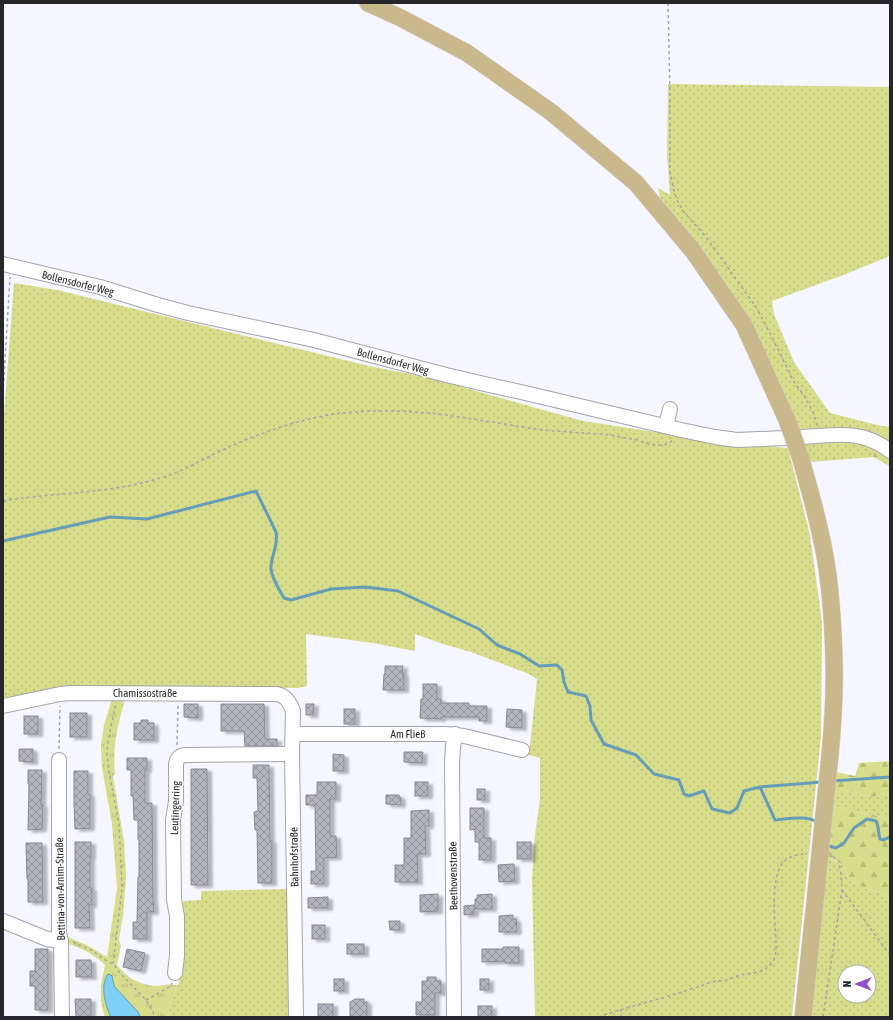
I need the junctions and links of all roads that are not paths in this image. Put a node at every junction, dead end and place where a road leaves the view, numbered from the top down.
1 (368, 3) edge
2 (7, 265) edge
3 (670, 409) dead end
4 (666, 426) junction
5 (803, 437) dead end
6 (785, 438) dead end
7 (890, 451) edge
8 (287, 699) joint
9 (3, 706) edge
10 (293, 734) junction
11 (455, 734) junction
12 (522, 750) dead end
13 (292, 754) junction
14 (59, 760) road end
15 (3, 921) edge
16 (61, 941) junction
17 (175, 973) road end
18 (62, 1017) edge
19 (296, 1017) edge
20 (454, 1017) edge
21 (803, 1017) edge

1 - 21 main road, bridge
2 - 4 street, Bollensdorfer Weg
3 - 4 street
4 - 6 street, Bollensdorfer Weg
5 - 7 street
8 - 9 street, Chamissostraße
8 - 10 street, Bahnhofstraße
10 - 11 street, Am Fließ
10 - 13 street, Bahnhofstraße
11 - 12 street, Am Fließ
11 - 20 street, Beethovenstraße
13 - 17 street, Leutingerring
13 - 19 street, Bahnhofstraße
14 - 16 street, Bettina-von-Arnim-Straße
15 - 16 street
16 - 18 street, Bettina-von-Arnim-Straße

